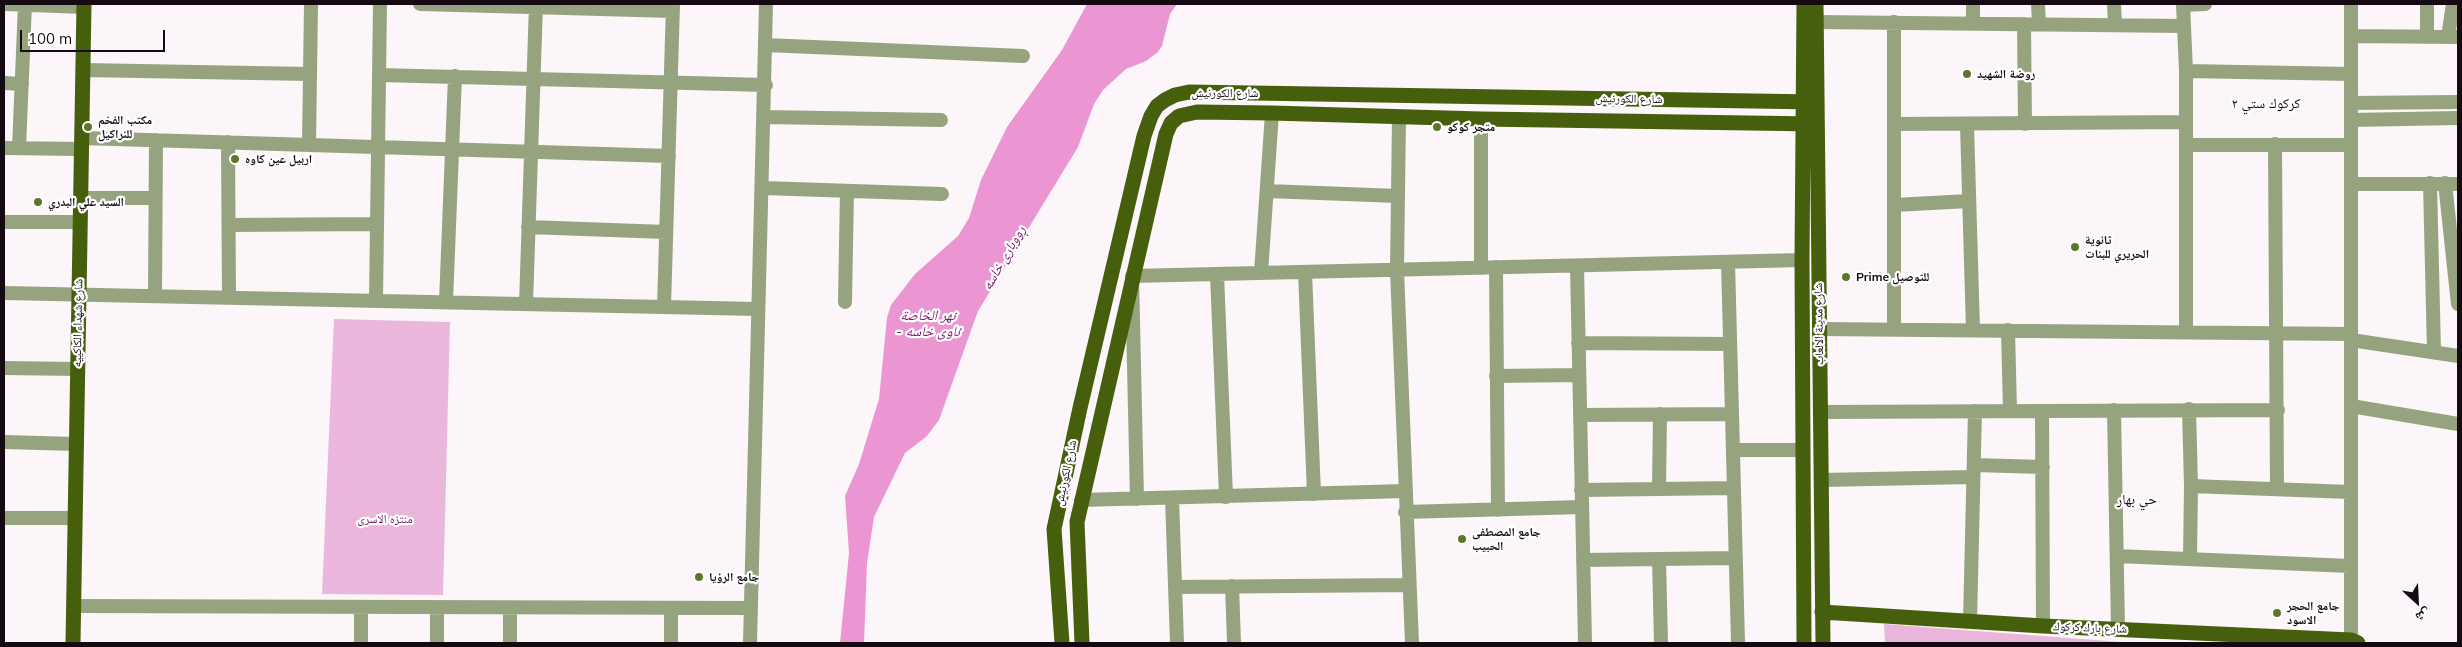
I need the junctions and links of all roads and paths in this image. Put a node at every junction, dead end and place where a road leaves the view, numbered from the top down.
1 (4, 4) edge
2 (25, 4) edge
3 (310, 4) edge
4 (380, 4) edge
5 (420, 4) edge
6 (456, 4) edge
7 (766, 4) edge
8 (1804, 4) edge
9 (1816, 4) edge
10 (1973, 4) edge
11 (2038, 4) edge
12 (2114, 4) edge
13 (2183, 4) edge
14 (2205, 4) edge
15 (2351, 4) edge
16 (2427, 4) edge
17 (2453, 4) edge
18 (84, 5) edge
19 (536, 6) edge
20 (673, 7) edge
21 (1816, 22) junction
22 (1894, 22) junction
23 (1973, 23) junction
24 (2024, 24) junction
25 (2039, 24) junction
26 (2115, 25) junction
27 (2184, 26) junction
28 (2351, 36) junction
29 (2428, 37) junction
30 (2453, 37) edge
31 (766, 45) junction
32 (1023, 56) dead end
33 (83, 70) junction
34 (2186, 71) junction
35 (310, 74) junction
36 (2351, 74) junction
37 (379, 75) junction
38 (455, 76) junction
39 (534, 78) junction
40 (4, 83) edge
41 (671, 83) junction
42 (22, 84) junction
43 (766, 85) junction
44 (1556, 98) junction
45 (1810, 102) junction
46 (2458, 102) edge
47 (2351, 103) junction
48 (1272, 113) junction
49 (765, 117) junction
50 (1398, 117) junction
51 (2458, 118) edge
52 (1481, 119) junction
53 (941, 120) dead end
54 (1554, 120) junction
55 (2351, 120) junction
56 (2186, 122) junction
57 (1809, 124) junction
58 (1894, 124) junction
59 (2025, 124) junction
60 (1967, 125) junction
61 (156, 140) junction
62 (228, 142) junction
63 (82, 143) junction
64 (2275, 144) junction
65 (2351, 144) junction
66 (309, 145) junction
67 (2186, 145) junction
68 (378, 147) junction
69 (4, 148) edge
70 (19, 148) junction
71 (452, 150) junction
72 (531, 152) junction
73 (669, 156) junction
74 (2444, 183) edge
75 (2351, 184) junction
76 (763, 188) junction
77 (847, 191) junction
78 (1267, 191) junction
79 (942, 194) dead end
80 (1398, 196) junction
81 (81, 198) junction
82 (154, 198) junction
83 (1969, 201) junction
84 (1894, 205) junction
85 (4, 222) edge
86 (80, 222) junction
87 (228, 224) junction
88 (377, 224) junction
89 (528, 227) junction
90 (666, 232) junction
91 (1802, 260) junction
92 (1728, 262) junction
93 (1577, 266) junction
94 (1496, 267) junction
95 (1481, 268) junction
96 (1397, 270) junction
97 (1305, 272) junction
98 (1260, 273) junction
99 (1217, 274) junction
100 (1132, 276) junction
101 (4, 293) edge
102 (79, 293) junction
103 (155, 295) junction
104 (229, 297) junction
105 (376, 300) junction
106 (446, 302) junction
107 (845, 302) dead end
108 (526, 304) junction
109 (2458, 304) edge
110 (664, 307) junction
111 (757, 310) junction
112 (1819, 329) junction
113 (1894, 329) junction
114 (1973, 330) junction
115 (2008, 330) junction
116 (2186, 332) junction
117 (2277, 333) junction
118 (2351, 337) junction
119 (1578, 343) junction
120 (1730, 344) junction
121 (2434, 352) junction
122 (2458, 356) edge
123 (4, 368) edge
124 (78, 369) junction
125 (1579, 375) junction
126 (1496, 376) junction
127 (2351, 406) junction
128 (2190, 409) junction
129 (2114, 410) junction
130 (2278, 410) junction
131 (1975, 411) junction
132 (2010, 411) junction
133 (2042, 411) junction
134 (1820, 412) junction
135 (1580, 414) junction
136 (1660, 414) junction
137 (1732, 414) junction
138 (2458, 424) edge
139 (4, 442) edge
140 (76, 444) junction
141 (1733, 450) junction
142 (1802, 450) junction
143 (2043, 467) junction
144 (1974, 471) junction
145 (1821, 480) junction
146 (2191, 486) junction
147 (1734, 488) junction
148 (1659, 489) junction
149 (2277, 489) junction
150 (1581, 490) junction
151 (1405, 491) junction
152 (2350, 492) junction
153 (1314, 494) junction
154 (1226, 497) junction
155 (1172, 498) junction
156 (1137, 499) junction
157 (1081, 500) junction
158 (1582, 507) junction
159 (1498, 510) junction
160 (1405, 512) junction
161 (4, 518) edge
162 (75, 518) junction
163 (1803, 540) junction
164 (1821, 540) junction
165 (2117, 556) junction
166 (1736, 558) junction
167 (2190, 559) junction
168 (1583, 560) junction
169 (1659, 560) junction
170 (2350, 566) junction
171 (1409, 585) junction
172 (1232, 586) junction
173 (1175, 587) junction
174 (1080, 594) junction
175 (1058, 596) junction
176 (74, 606) junction
177 (361, 608) junction
178 (437, 608) junction
179 (671, 608) junction
180 (750, 608) junction
181 (510, 609) junction
182 (1822, 612) junction
183 (1970, 621) junction
184 (2044, 626) junction
185 (2118, 628) junction
186 (2354, 641) edge
187 (73, 643) edge
188 (361, 643) edge
189 (437, 643) edge
190 (510, 643) edge
191 (671, 643) edge
192 (750, 643) edge
193 (1062, 643) edge
194 (1082, 643) edge
195 (1177, 643) edge
196 (1234, 643) edge
197 (1412, 643) edge
198 (1584, 643) edge
199 (1662, 643) edge
200 (1738, 643) edge
201 (1804, 643) edge
202 (1823, 643) edge

1 - 2 street
2 - 18 street
2 - 42 street
3 - 35 street
4 - 37 street
5 - 6 street
6 - 19 street
7 - 31 street
8 - 45 main road, شارع مدينة الالعاب
9 - 21 main road, شارع مدينة الالعاب
10 - 23 street
11 - 25 street
12 - 26 street
13 - 14 street
13 - 27 street
15 - 28 street
16 - 29 street
17 - 30 street
18 - 33 main road, شارع شهداء الكاكييه
19 - 20 street
19 - 39 street
20 - 41 street
21 - 22 street
21 - 45 main road, شارع مدينة الالعاب
22 - 23 street
22 - 58 street
23 - 24 street
24 - 25 street
24 - 59 street
25 - 26 street
26 - 27 street
27 - 34 street
28 - 29 street
28 - 36 street
29 - 30 street
31 - 32 street
31 - 43 street
33 - 35 street
33 - 63 main road, شارع شهداء الكاكييه
34 - 36 street
34 - 56 street
35 - 66 street
36 - 47 street
37 - 38 street
37 - 68 street
38 - 39 street
38 - 71 street
39 - 41 street
39 - 72 street
40 - 42 street
41 - 43 street
41 - 73 street
42 - 70 street
43 - 49 street
44 - 45 main road, شارع الكورنيش
44 - 54 main road
44 - 175 main road, شارع الكورنيش
45 - 57 main road, شارع مدينة الالعاب
46 - 47 street
47 - 55 street
48 - 50 main road, شارع الكورنيش
48 - 78 street
48 - 100 main road, شارع الكورنيش
49 - 53 street
49 - 76 street
50 - 52 main road, شارع الكورنيش
50 - 80 street
51 - 55 street
52 - 54 main road, شارع الكورنيش
52 - 95 street
54 - 57 main road, شارع الكورنيش
55 - 65 street
56 - 59 street
56 - 67 street
57 - 91 main road, شارع مدينة الالعاب
57 - 112 main road, شارع مدينة الالعاب
58 - 60 street
58 - 84 street
59 - 60 street
60 - 83 street
61 - 62 street
61 - 63 street
61 - 82 street
62 - 66 street
62 - 87 street
63 - 70 street
63 - 81 main road, شارع شهداء الكاكييه
64 - 65 street
64 - 67 street
64 - 117 street
65 - 75 street
66 - 68 street
67 - 116 street
68 - 71 street
68 - 88 street
69 - 70 street
71 - 72 street
71 - 106 street
72 - 73 street
72 - 89 street
73 - 90 street
74 - 75 street
74 - 109 street
74 - 121 street
75 - 118 street
76 - 77 street
76 - 111 street
77 - 79 street
77 - 107 street
78 - 80 street
78 - 98 street
80 - 96 street
81 - 82 street
81 - 86 main road, شارع شهداء الكاكييه
82 - 103 street
83 - 84 street
83 - 114 street
84 - 113 street
85 - 86 street
86 - 102 main road, شارع شهداء الكاكييه
87 - 88 street
87 - 104 street
88 - 105 street
89 - 90 street
89 - 108 street
90 - 110 street
91 - 92 street
91 - 142 main road, شارع مدينة الالعاب
92 - 93 street
92 - 120 street
93 - 94 street
93 - 119 street
94 - 95 street
94 - 126 street
95 - 96 street
96 - 97 street
96 - 151 street
97 - 98 street
97 - 153 street
98 - 99 street
99 - 100 street
99 - 154 street
100 - 156 street
100 - 157 main road, شارع الكورنيش
101 - 102 street
102 - 103 street
102 - 124 main road, شارع شهداء الكاكييه
103 - 104 street
104 - 105 street
105 - 106 street
106 - 108 street
108 - 110 street
110 - 111 street
111 - 180 street
112 - 113 street
112 - 134 main road, شارع مدينة الالعاب
113 - 114 street
114 - 115 street
115 - 116 street
115 - 132 street
116 - 117 street
117 - 118 street
117 - 130 street
118 - 121 street
118 - 127 street
119 - 120 street
119 - 125 street
120 - 137 street
121 - 122 street
123 - 124 street
124 - 140 main road, شارع شهداء الكاكييه
125 - 126 street
125 - 135 street
126 - 159 street
127 - 138 street
127 - 152 street
128 - 129 street
128 - 130 street
128 - 146 street
129 - 133 street
129 - 165 street
130 - 149 street
131 - 132 street
131 - 134 street
131 - 144 street
132 - 133 street
133 - 143 street
134 - 145 main road, شارع مدينة الالعاب
135 - 136 street
135 - 150 street
136 - 137 street
136 - 148 street
137 - 141 street
139 - 140 street
140 - 162 main road, شارع شهداء الكاكييه
141 - 142 street
141 - 147 street
142 - 163 main road, شارع مدينة الالعاب
143 - 144 street
143 - 184 street
144 - 145 street
144 - 183 street
145 - 164 main road, شارع مدينة الالعاب
146 - 149 street
146 - 167 street
147 - 148 street
147 - 166 street
148 - 150 street
149 - 152 street
150 - 158 street
151 - 153 street
151 - 160 street
152 - 170 street
153 - 154 street
154 - 155 street
155 - 156 street
155 - 173 street
156 - 157 street
157 - 174 main road, شارع الكورنيش
158 - 159 street
158 - 168 street
159 - 160 street
160 - 171 street
161 - 162 street
162 - 176 main road, شارع شهداء الكاكييه
163 - 164 main road
163 - 201 main road, شارع مدينة الالعاب
164 - 182 main road, شارع مدينة الالعاب
165 - 167 street
165 - 185 street
166 - 169 street
166 - 200 street
167 - 170 street
168 - 169 street
168 - 198 street
169 - 199 street
170 - 186 street
171 - 172 street
171 - 197 street
172 - 173 street
172 - 196 street
173 - 195 street
174 - 175 main road
174 - 194 main road, شارع الكورنيش
175 - 193 main road, شارع الكورنيش
176 - 177 street
176 - 187 main road, شارع شهداء الكاكييه
177 - 178 street
177 - 188 street
178 - 181 street
178 - 189 street
179 - 180 street
179 - 181 street
179 - 191 street
180 - 192 street
181 - 190 street
182 - 183 main road, شارع بارك كركوك
182 - 202 main road, شارع مدينة الالعاب
183 - 184 main road, شارع بارك كركوك
184 - 185 main road, شارع بارك كركوك
185 - 186 main road, شارع بارك كركوك

